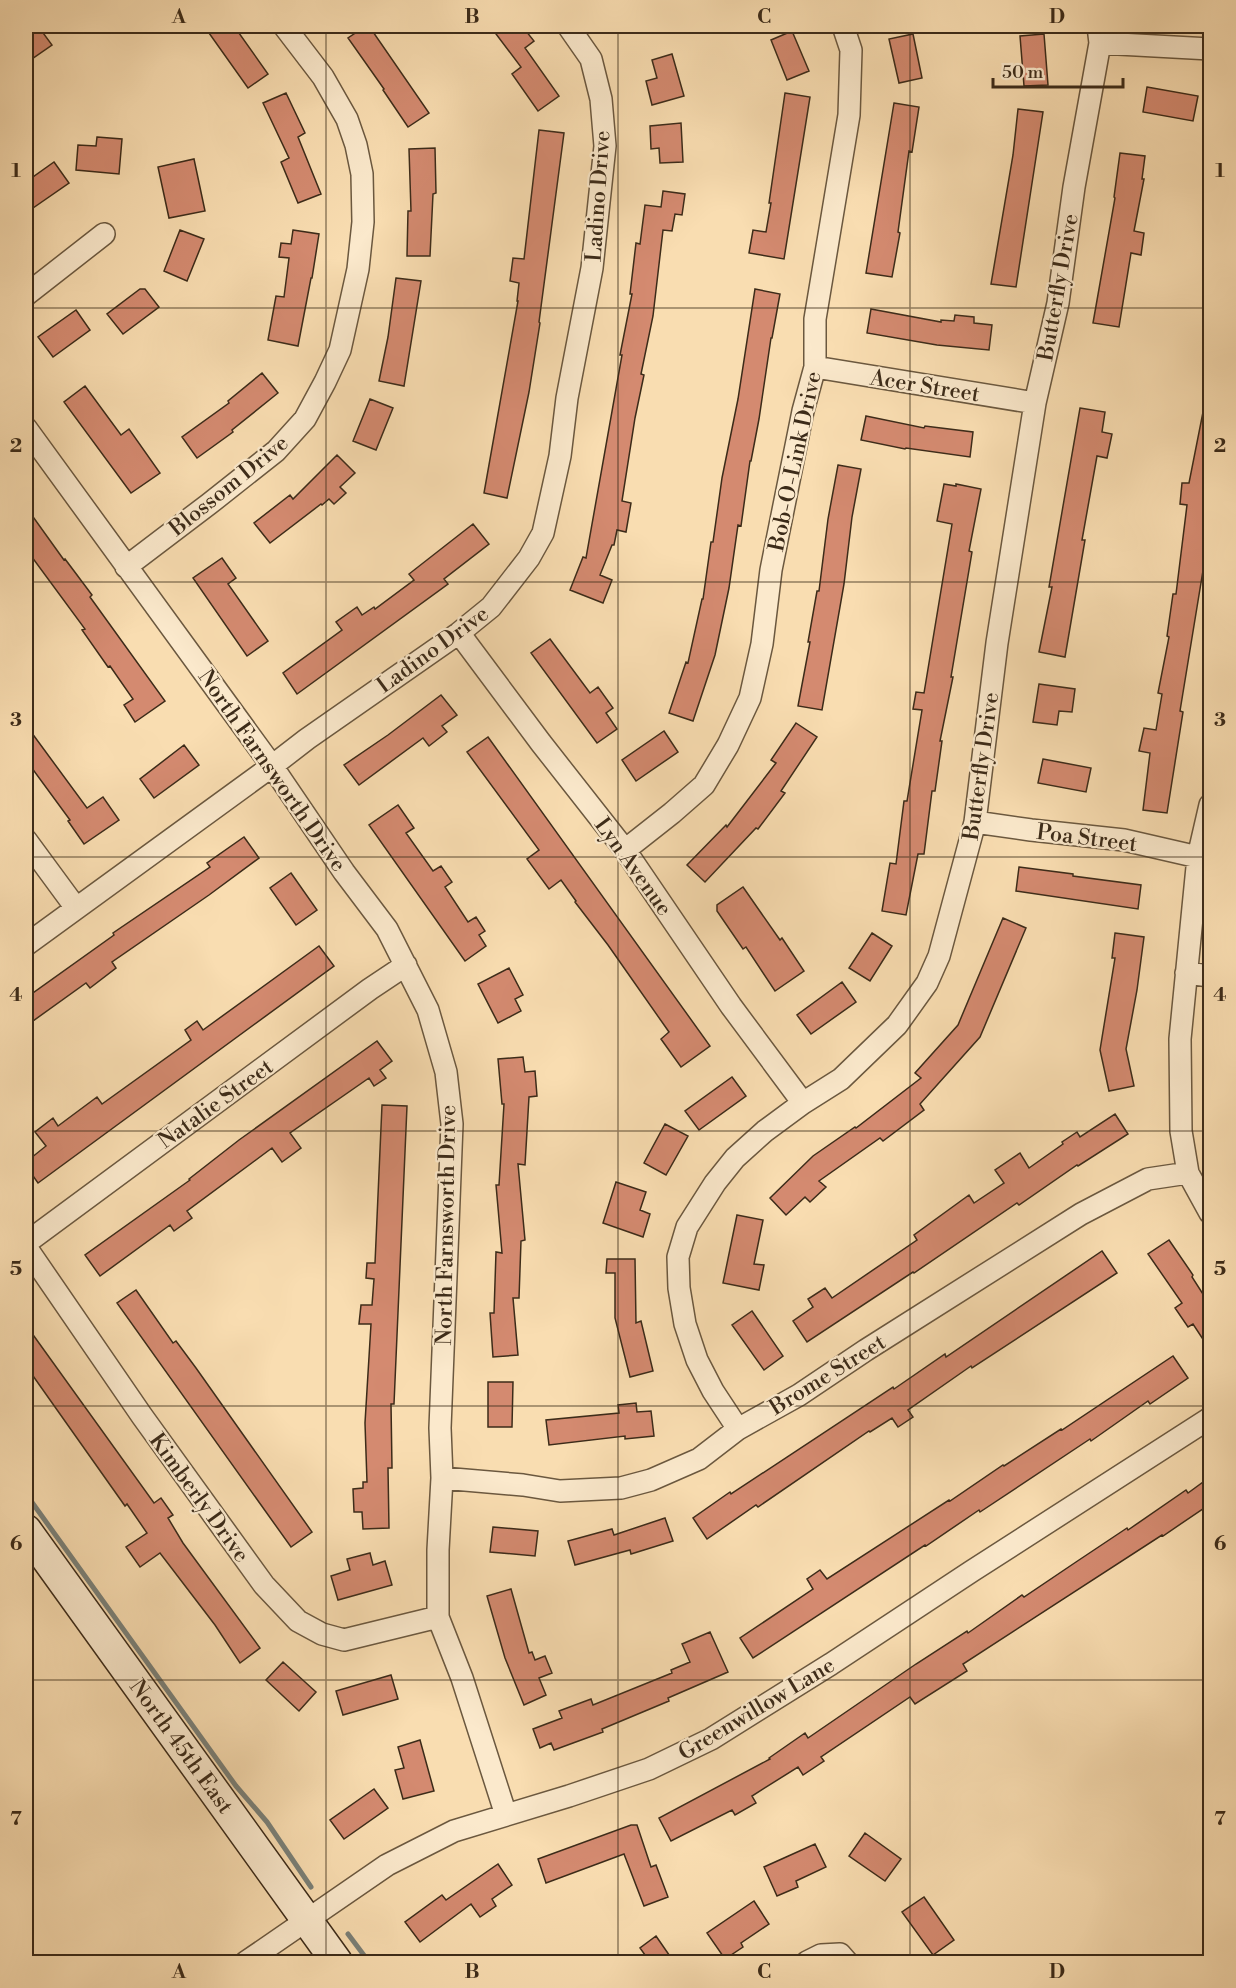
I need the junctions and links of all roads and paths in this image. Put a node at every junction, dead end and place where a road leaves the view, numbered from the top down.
1 (284, 26) edge
2 (568, 26) edge
3 (843, 26) edge
4 (1099, 34) edge
5 (1210, 49) edge
6 (104, 234) dead end
7 (26, 295) edge
8 (815, 367) junction
9 (1035, 403) junction
10 (26, 428) edge
11 (126, 567) junction
12 (459, 633) junction
13 (273, 766) junction
14 (1210, 805) edge
15 (975, 822) junction
16 (26, 840) edge
17 (625, 849) junction
18 (1198, 857) junction
19 (75, 908) junction
20 (26, 945) edge
21 (406, 965) junction
22 (1186, 973) junction
23 (1210, 976) edge
24 (803, 1103) junction
25 (1188, 1173) junction
26 (1210, 1213) edge
27 (26, 1245) edge
28 (1210, 1418) edge
29 (738, 1429) junction
30 (442, 1478) junction
31 (26, 1530) edge
32 (438, 1617) junction
33 (506, 1815) junction
34 (307, 1919) junction
35 (246, 1962) edge
36 (338, 1962) edge
37 (807, 1962) edge
38 (847, 1962) edge

1 - 11 street, Blossom Drive
2 - 12 street, Ladino Drive
3 - 8 street, Bob-O-Link Drive
4 - 5 street
4 - 9 street, Butterfly Drive
6 - 7 street
8 - 9 street, Acer Street
8 - 17 street, Bob-O-Link Drive
9 - 15 street, Butterfly Drive
10 - 11 street, North Farnsworth Drive
11 - 13 street, North Farnsworth Drive
12 - 13 street, Ladino Drive
12 - 17 street, Lyn Avenue
13 - 19 street, Ladino Drive
13 - 21 street, North Farnsworth Drive
14 - 18 street
15 - 18 street, Poa Street
15 - 24 street, Butterfly Drive
16 - 19 street
17 - 24 street, Lyn Avenue
18 - 22 street
19 - 20 street, Ladino Drive
21 - 27 street, Natalie Street
21 - 30 street, North Farnsworth Drive
22 - 23 street
22 - 25 street
24 - 29 street, Butterfly Drive
25 - 26 street
25 - 29 street, Brome Street
27 - 32 street, Kimberly Drive
28 - 33 street, Greenwillow Lane
29 - 30 street, Brome Street
30 - 32 street, North Farnsworth Drive
31 - 34 main road, North 45th East
32 - 33 street, North Farnsworth Drive
33 - 34 street, Greenwillow Lane
34 - 35 street, Greenwillow Lane
34 - 36 main road, North 45th East
37 - 38 street

